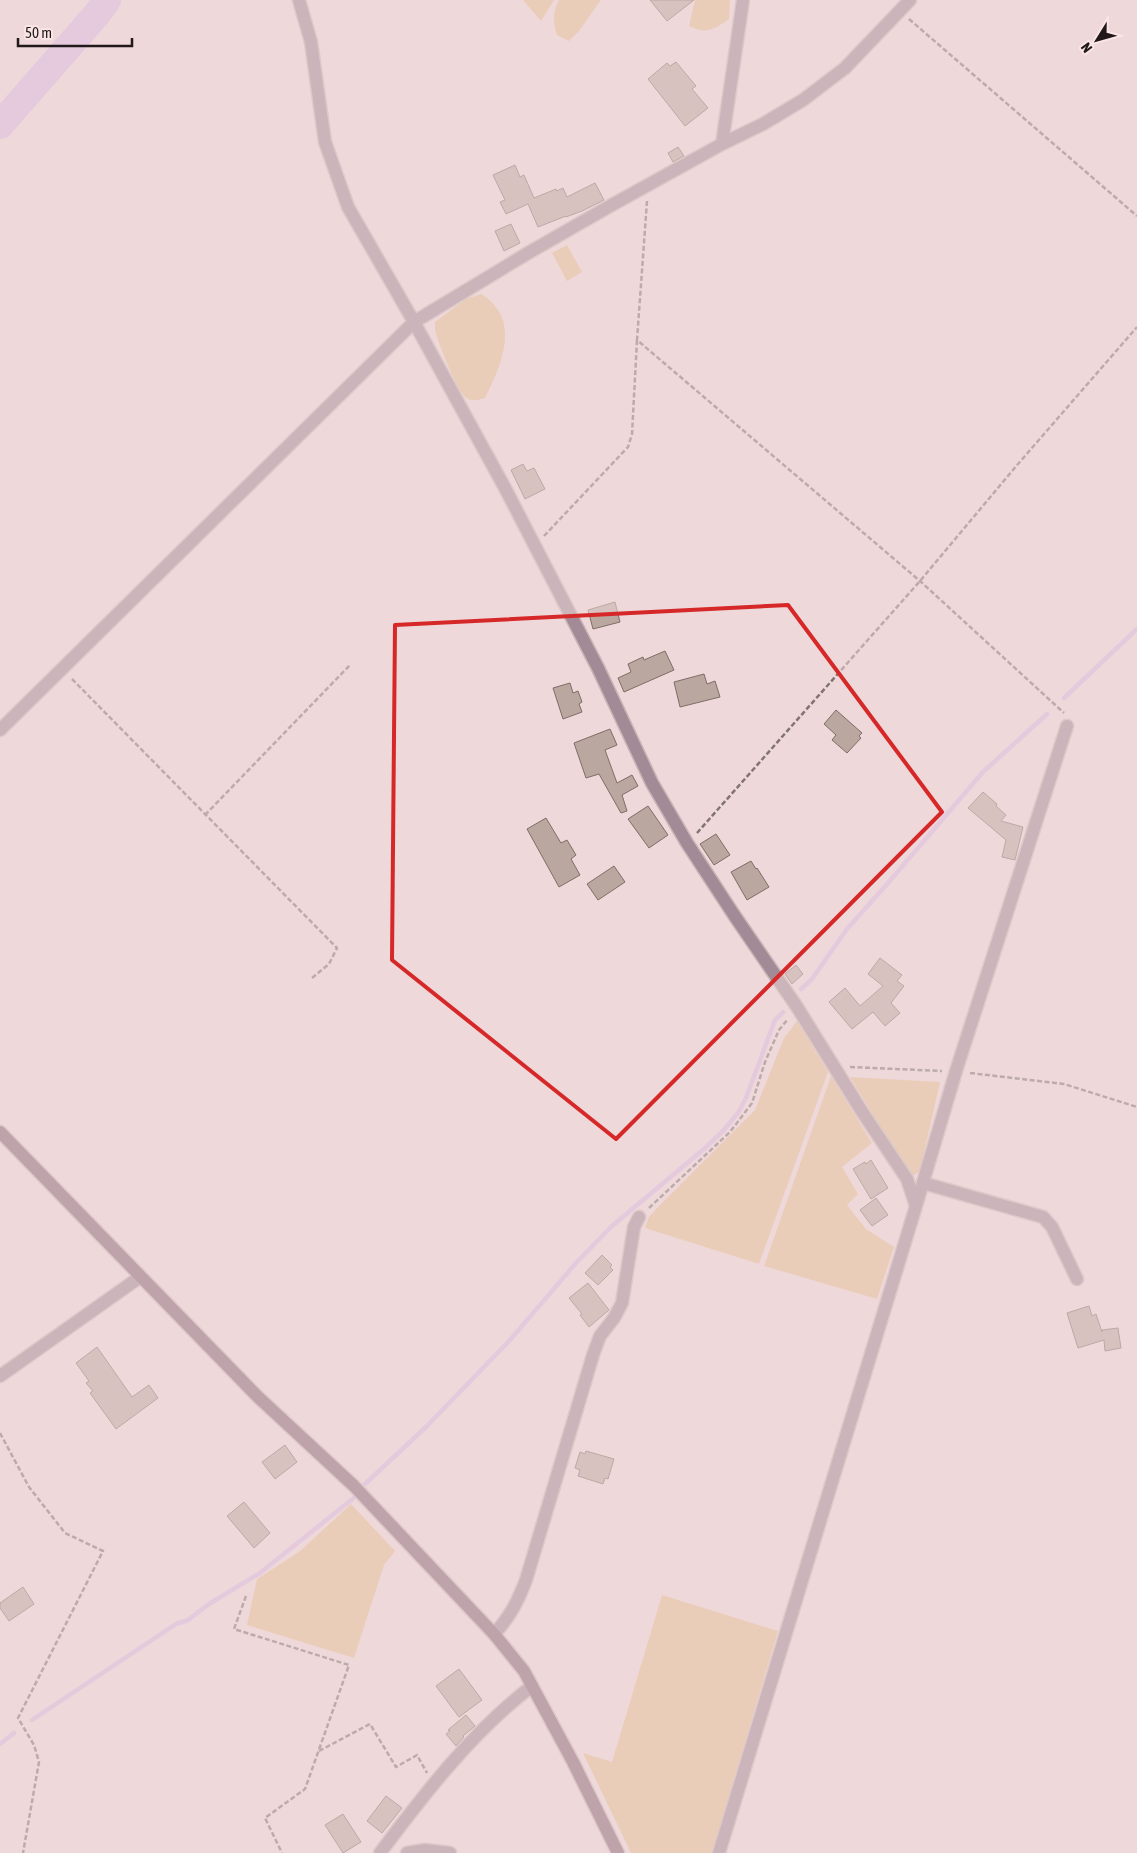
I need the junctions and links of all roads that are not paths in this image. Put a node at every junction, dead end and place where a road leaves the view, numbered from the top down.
1 (299, 0) edge
2 (743, 0) edge
3 (910, 0) edge
4 (722, 144) junction
5 (414, 322) junction
6 (1067, 726) road end
7 (0, 730) edge
8 (0, 1132) edge
9 (923, 1183) junction
10 (916, 1206) junction
11 (639, 1217) road end
12 (140, 1277) junction
13 (1077, 1279) dead end
14 (0, 1376) edge
15 (494, 1634) junction
16 (532, 1686) junction
17 (380, 1853) edge
18 (407, 1853) edge
19 (450, 1853) edge
20 (618, 1853) edge
21 (719, 1853) edge

1 - 5 street
2 - 4 street
3 - 4 street
4 - 5 street
5 - 7 street
5 - 10 street
6 - 9 street
8 - 12 street
9 - 10 street
9 - 13 street
10 - 21 street
11 - 15 street
12 - 14 street
12 - 15 street
15 - 16 street
16 - 17 street
16 - 20 street
18 - 19 street

